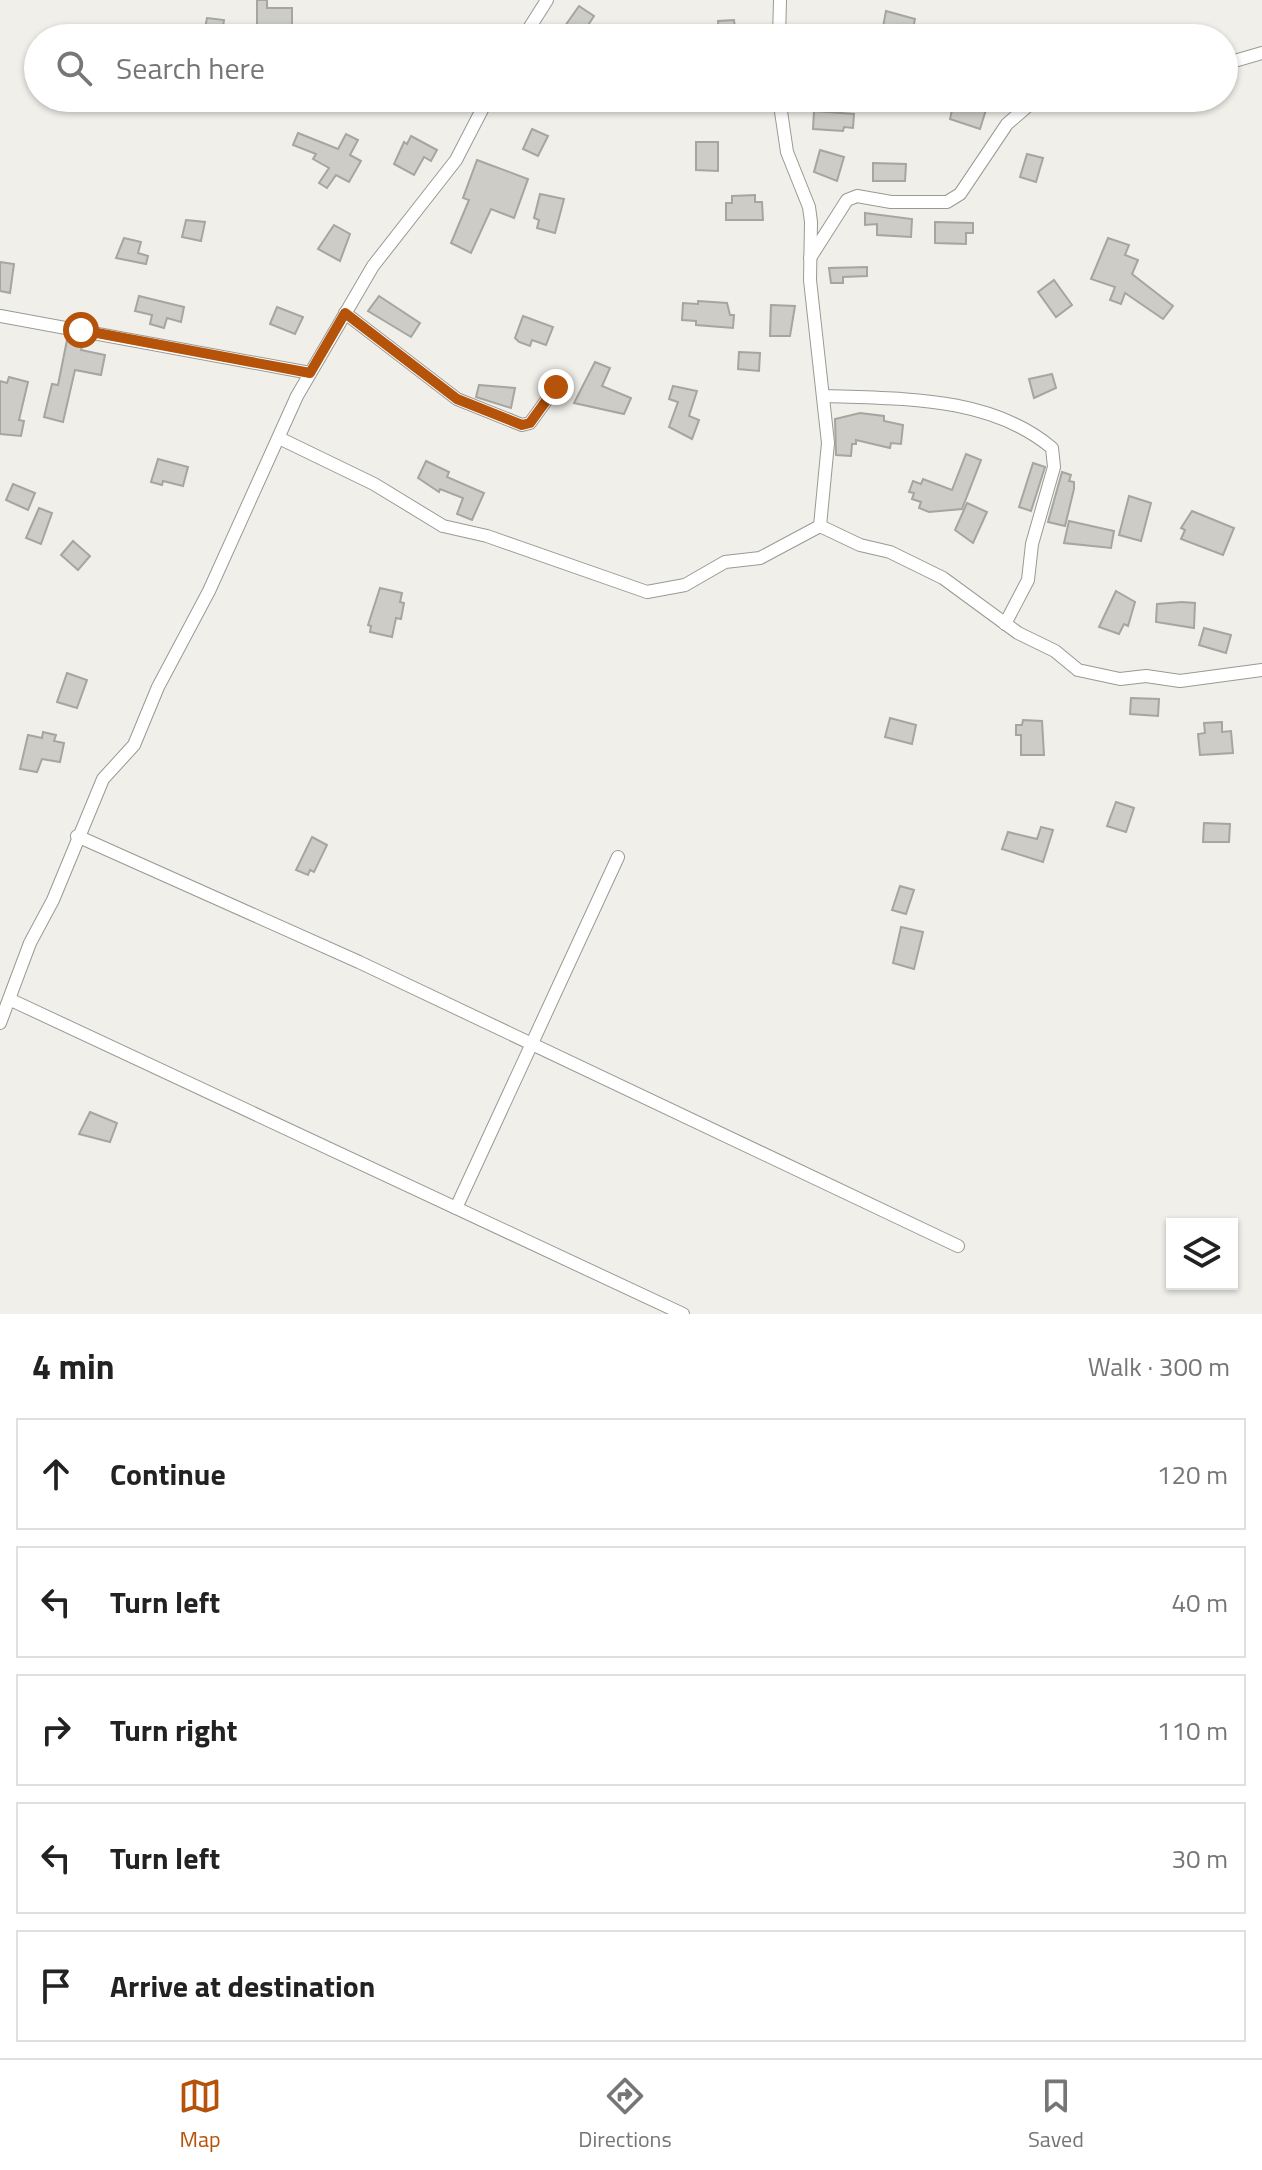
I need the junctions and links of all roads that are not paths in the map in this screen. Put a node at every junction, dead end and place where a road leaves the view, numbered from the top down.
1 (547, 0) edge
2 (780, 0) edge
3 (532, 24) edge
4 (779, 24) edge
5 (1262, 53) edge
6 (1238, 60) edge
7 (481, 112) edge
8 (781, 112) edge
9 (1021, 112) edge
10 (810, 258) junction
11 (345, 313) junction
12 (0, 316) edge
13 (310, 373) junction
14 (556, 387) dead end
15 (826, 396) junction
16 (279, 438) junction
17 (820, 526) junction
18 (1005, 624) junction
19 (1262, 670) edge
20 (77, 836) junction
21 (618, 857) dead end
22 (11, 1000) junction
23 (0, 1023) edge
24 (529, 1044) junction
25 (456, 1208) junction
26 (958, 1246) dead end
27 (683, 1314) edge

1 - 3 street
2 - 4 street
5 - 6 street
7 - 11 street
8 - 10 street
9 - 10 street
10 - 15 street
11 - 13 street
11 - 14 street
12 - 13 street
13 - 16 street
15 - 17 street
15 - 18 street
16 - 17 street
16 - 20 street
17 - 18 street
18 - 19 street
20 - 22 street
20 - 24 street
21 - 24 street
22 - 23 street
22 - 25 street
24 - 25 street
24 - 26 street
25 - 27 street

